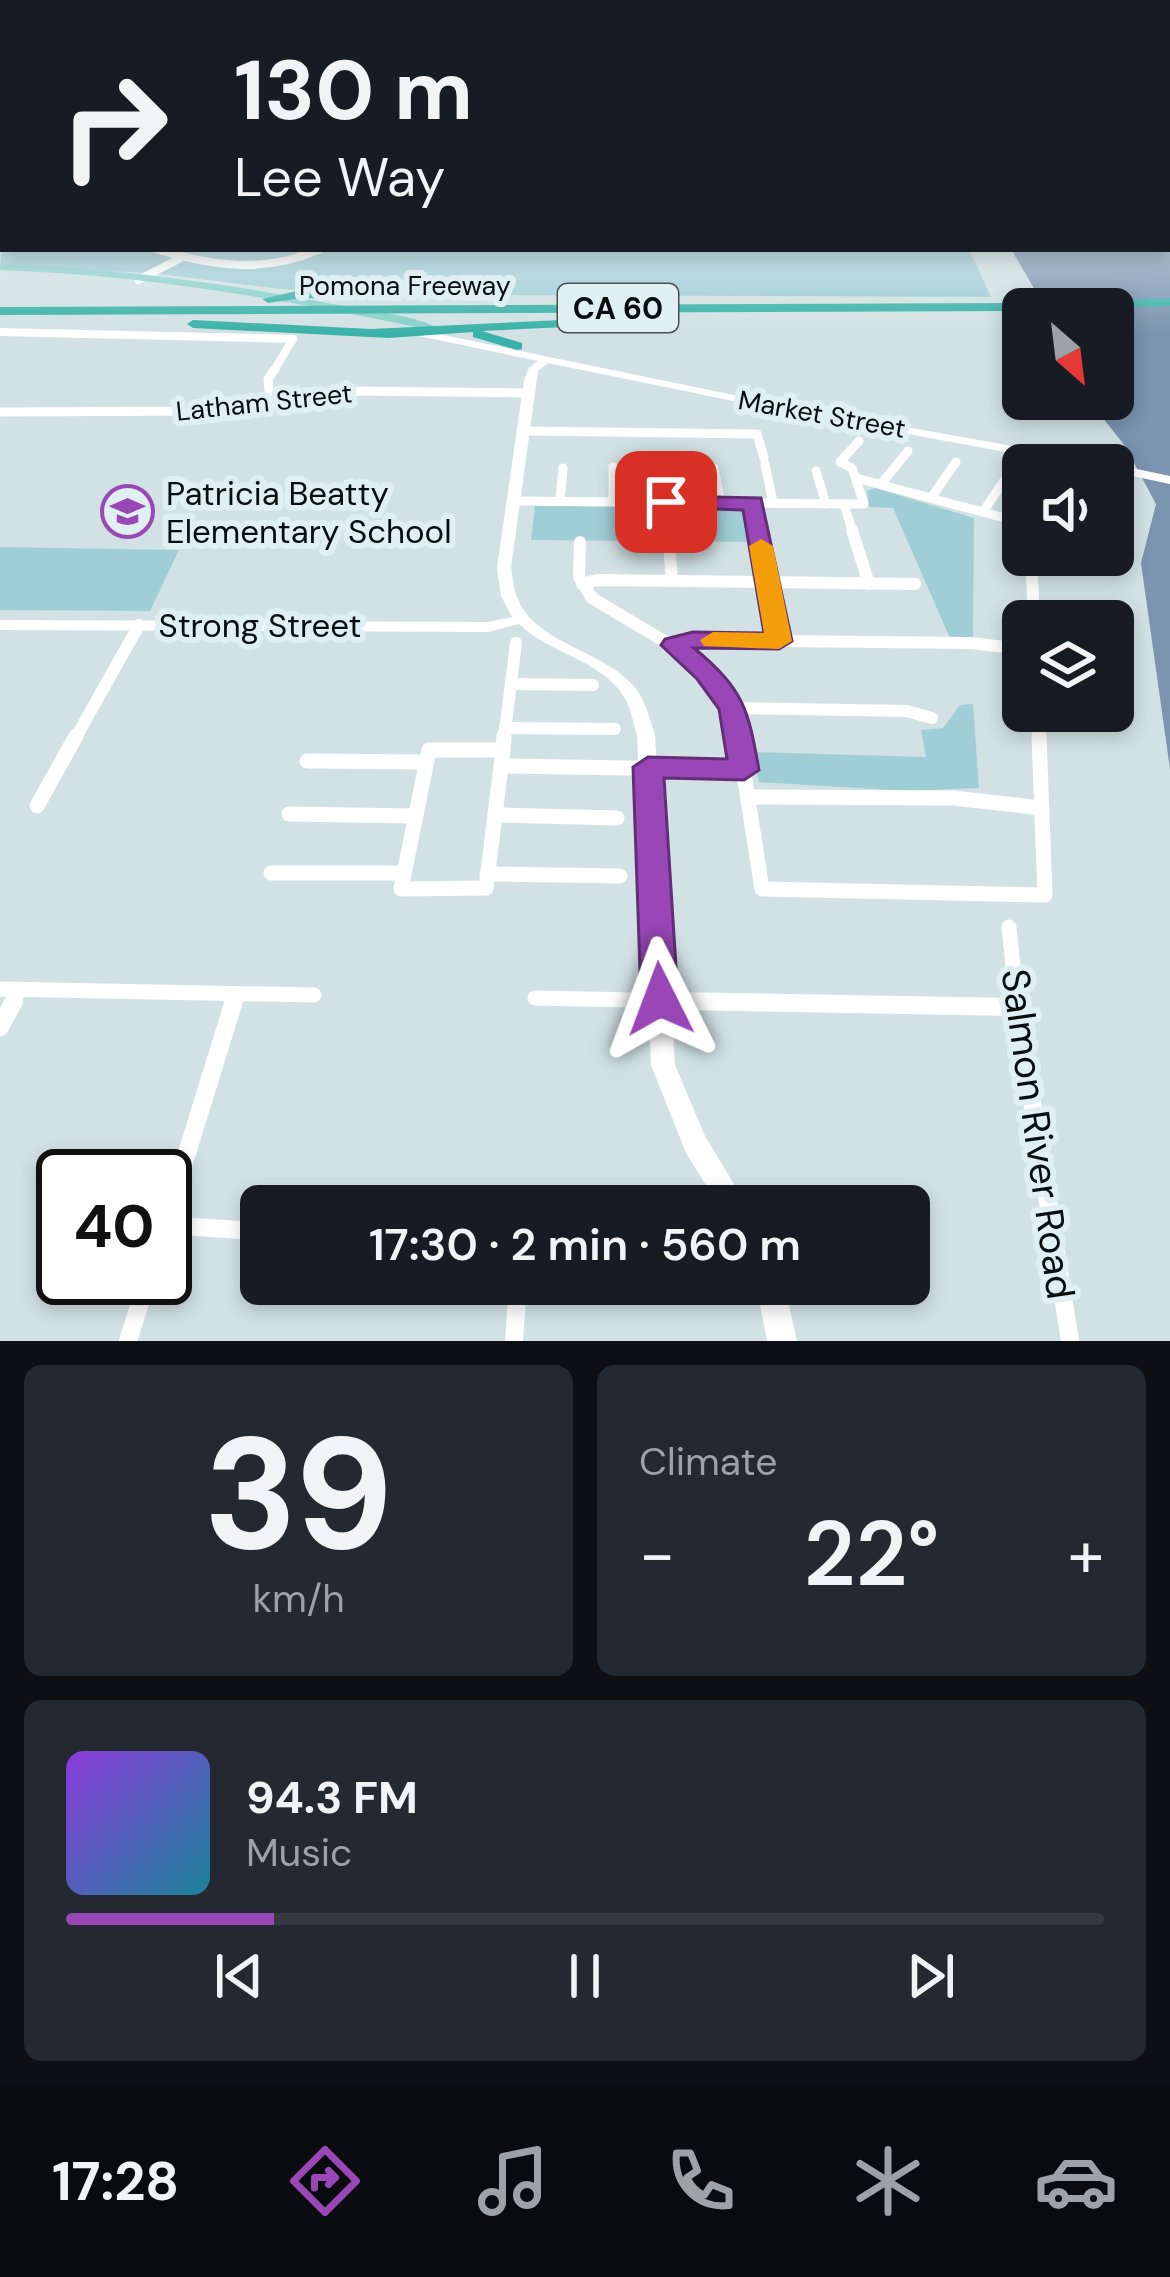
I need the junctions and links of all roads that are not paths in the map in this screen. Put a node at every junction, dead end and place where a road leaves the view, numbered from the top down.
1 (164, 252) edge
2 (313, 252) edge
3 (181, 258) junction
4 (0, 269) edge
5 (141, 278) junction
6 (220, 291) junction
7 (263, 300) junction
8 (202, 302) junction
9 (286, 303) junction
10 (1170, 305) edge
11 (1134, 306) edge
12 (1134, 309) edge
13 (858, 311) junction
14 (1002, 311) edge
15 (0, 314) edge
16 (404, 322) junction
17 (490, 326) junction
18 (0, 332) edge
19 (375, 332) junction
20 (436, 332) junction
21 (517, 346) junction
22 (548, 358) junction
23 (529, 392) junction
24 (270, 403) junction
25 (0, 412) edge
26 (525, 430) junction
27 (860, 441) dead end
28 (1002, 448) edge
29 (908, 451) dead end
30 (956, 462) dead end
31 (613, 467) dead end
32 (563, 468) dead end
33 (663, 468) dead end
34 (714, 468) dead end
35 (816, 471) dead end
36 (1134, 472) edge
37 (856, 478) junction
38 (1170, 480) edge
39 (881, 484) junction
40 (1002, 484) edge
41 (931, 497) junction
42 (514, 501) junction
43 (560, 501) junction
44 (613, 502) junction
45 (666, 502) junction
46 (721, 503) junction
47 (753, 503) junction
48 (773, 503) junction
49 (826, 504) junction
50 (844, 504) junction
51 (983, 512) junction
52 (1002, 517) edge
53 (580, 542) dead end
54 (669, 543) dead end
55 (672, 581) junction
56 (768, 582) junction
57 (582, 584) junction
58 (869, 584) junction
59 (915, 584) dead end
60 (518, 620) junction
61 (0, 625) edge
62 (139, 625) junction
63 (779, 641) junction
64 (516, 643) dead end
65 (674, 645) junction
66 (1002, 647) edge
67 (511, 684) junction
68 (593, 686) dead end
69 (734, 708) junction
70 (932, 718) dead end
71 (506, 728) junction
72 (615, 729) dead end
73 (1038, 732) edge
74 (502, 758) junction
75 (308, 761) dead end
76 (427, 762) junction
77 (648, 767) junction
78 (744, 770) junction
79 (748, 796) junction
80 (37, 806) dead end
81 (1042, 808) junction
82 (289, 814) dead end
83 (495, 815) junction
84 (416, 816) junction
85 (617, 818) dead end
86 (271, 873) dead end
87 (404, 873) junction
88 (620, 876) dead end
89 (486, 881) junction
90 (1009, 927) dead end
91 (9, 989) edge
92 (236, 994) junction
93 (314, 995) dead end
94 (535, 998) dead end
95 (660, 999) junction
96 (1016, 1007) junction
97 (0, 1027) edge
98 (188, 1149) edge
99 (722, 1185) edge
100 (192, 1227) edge
101 (240, 1230) edge
102 (139, 1305) edge
103 (517, 1305) edge
104 (774, 1305) edge
105 (128, 1341) edge
106 (514, 1341) edge
107 (782, 1341) edge
108 (1070, 1341) edge

1 - 3 street
2 - 3 street
3 - 5 street
4 - 5 main road, Market Street
5 - 6 main road, Market Street
5 - 9 main road, Market Street
6 - 7 main road, Market Street
6 - 8 highway
7 - 8 highway
7 - 9 highway
7 - 16 main road, Market Street
8 - 15 highway
9 - 13 highway
9 - 13 highway, Pomona Freeway / CA 60
9 - 15 highway, Pomona Freeway / CA 60
9 - 20 main road, Market Street
10 - 11 highway, Pomona Freeway / CA 60
10 - 12 highway, Pomona Freeway / CA 60
13 - 14 highway, Pomona Freeway / CA 60
13 - 16 highway, Pomona Freeway / CA 60
13 - 17 highway
15 - 16 highway, Pomona Freeway / CA 60
15 - 19 highway
16 - 19 highway
16 - 20 highway
17 - 20 highway
17 - 21 highway
18 - 24 street
19 - 20 highway
20 - 21 street, Market Street
20 - 22 street, Market Street
21 - 22 street, Market Street
22 - 23 street
22 - 28 street, Market Street
23 - 24 street, Latham Street
23 - 26 street
24 - 25 street, Latham Street
26 - 42 street
26 - 48 street
27 - 37 street
29 - 39 street
30 - 41 street
31 - 44 street
32 - 43 street
33 - 45 street
34 - 46 street
35 - 49 street
36 - 38 street
37 - 39 street
37 - 50 street
39 - 41 street
40 - 51 street
41 - 51 street
42 - 43 street
42 - 60 street
43 - 44 street
44 - 45 street
45 - 46 street
46 - 47 street
47 - 48 street
47 - 56 street
48 - 49 street
49 - 50 street
50 - 58 street
51 - 52 street
53 - 57 street
54 - 55 street
55 - 56 street
55 - 57 street
56 - 58 street
56 - 63 street
57 - 65 street
58 - 59 street
60 - 62 street, Strong Street
60 - 77 street
61 - 62 street, Strong Street
62 - 80 street
63 - 65 street
63 - 66 street
64 - 67 street
65 - 69 street
67 - 68 street
67 - 71 street
69 - 70 street
69 - 78 street
71 - 72 street
71 - 74 street
73 - 81 street
74 - 76 street
74 - 77 street
74 - 83 street
75 - 76 street
76 - 84 street
77 - 78 street
77 - 95 street
78 - 79 street
79 - 81 street
79 - 81 street
82 - 84 street
83 - 85 street
83 - 89 street
84 - 87 street
86 - 87 street
87 - 89 street
88 - 89 street
90 - 96 street, Salmon River Road
91 - 92 street
91 - 97 street
92 - 93 street
92 - 98 street
94 - 95 street
95 - 96 street
95 - 99 street
96 - 108 street, Salmon River Road
100 - 101 street
102 - 105 street
103 - 106 street
104 - 107 street

